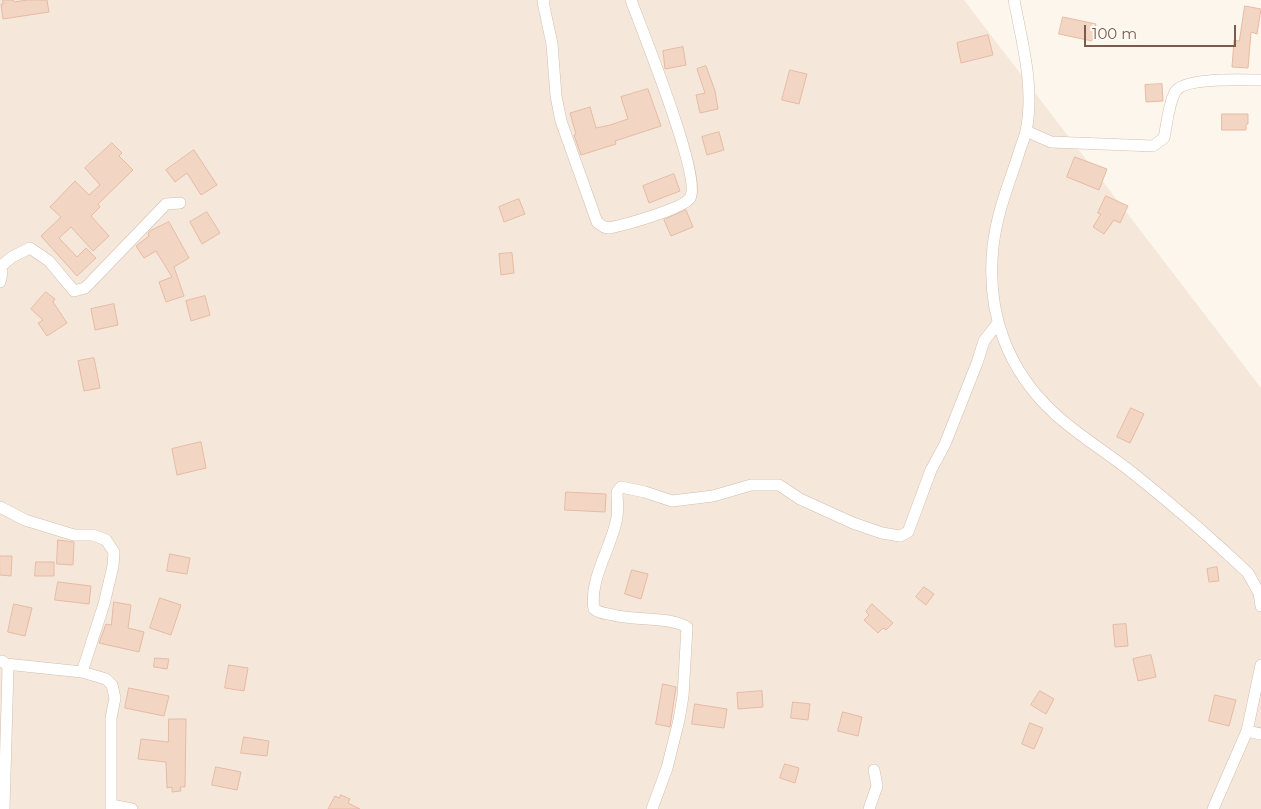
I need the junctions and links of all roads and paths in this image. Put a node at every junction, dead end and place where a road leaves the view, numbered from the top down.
1 (544, 0) edge
2 (631, 0) edge
3 (1014, 0) edge
4 (1261, 80) edge
5 (1026, 131) junction
6 (180, 203) dead end
7 (0, 268) edge
8 (0, 282) edge
9 (998, 323) junction
10 (0, 507) edge
11 (1261, 606) edge
12 (3, 662) edge
13 (1261, 665) edge
14 (82, 672) junction
15 (1247, 730) junction
16 (1261, 734) edge
17 (874, 770) dead end
18 (111, 807) edge
19 (4, 809) edge
20 (132, 809) edge
21 (652, 809) edge
22 (869, 809) edge
23 (1213, 809) edge

1 - 2 street
3 - 5 street
4 - 5 street
5 - 9 street
6 - 7 street
7 - 8 street
9 - 11 street
9 - 21 street
10 - 14 street
12 - 14 street
12 - 19 street
13 - 15 street
14 - 18 street
15 - 16 street
15 - 23 street
17 - 22 street
18 - 20 street

